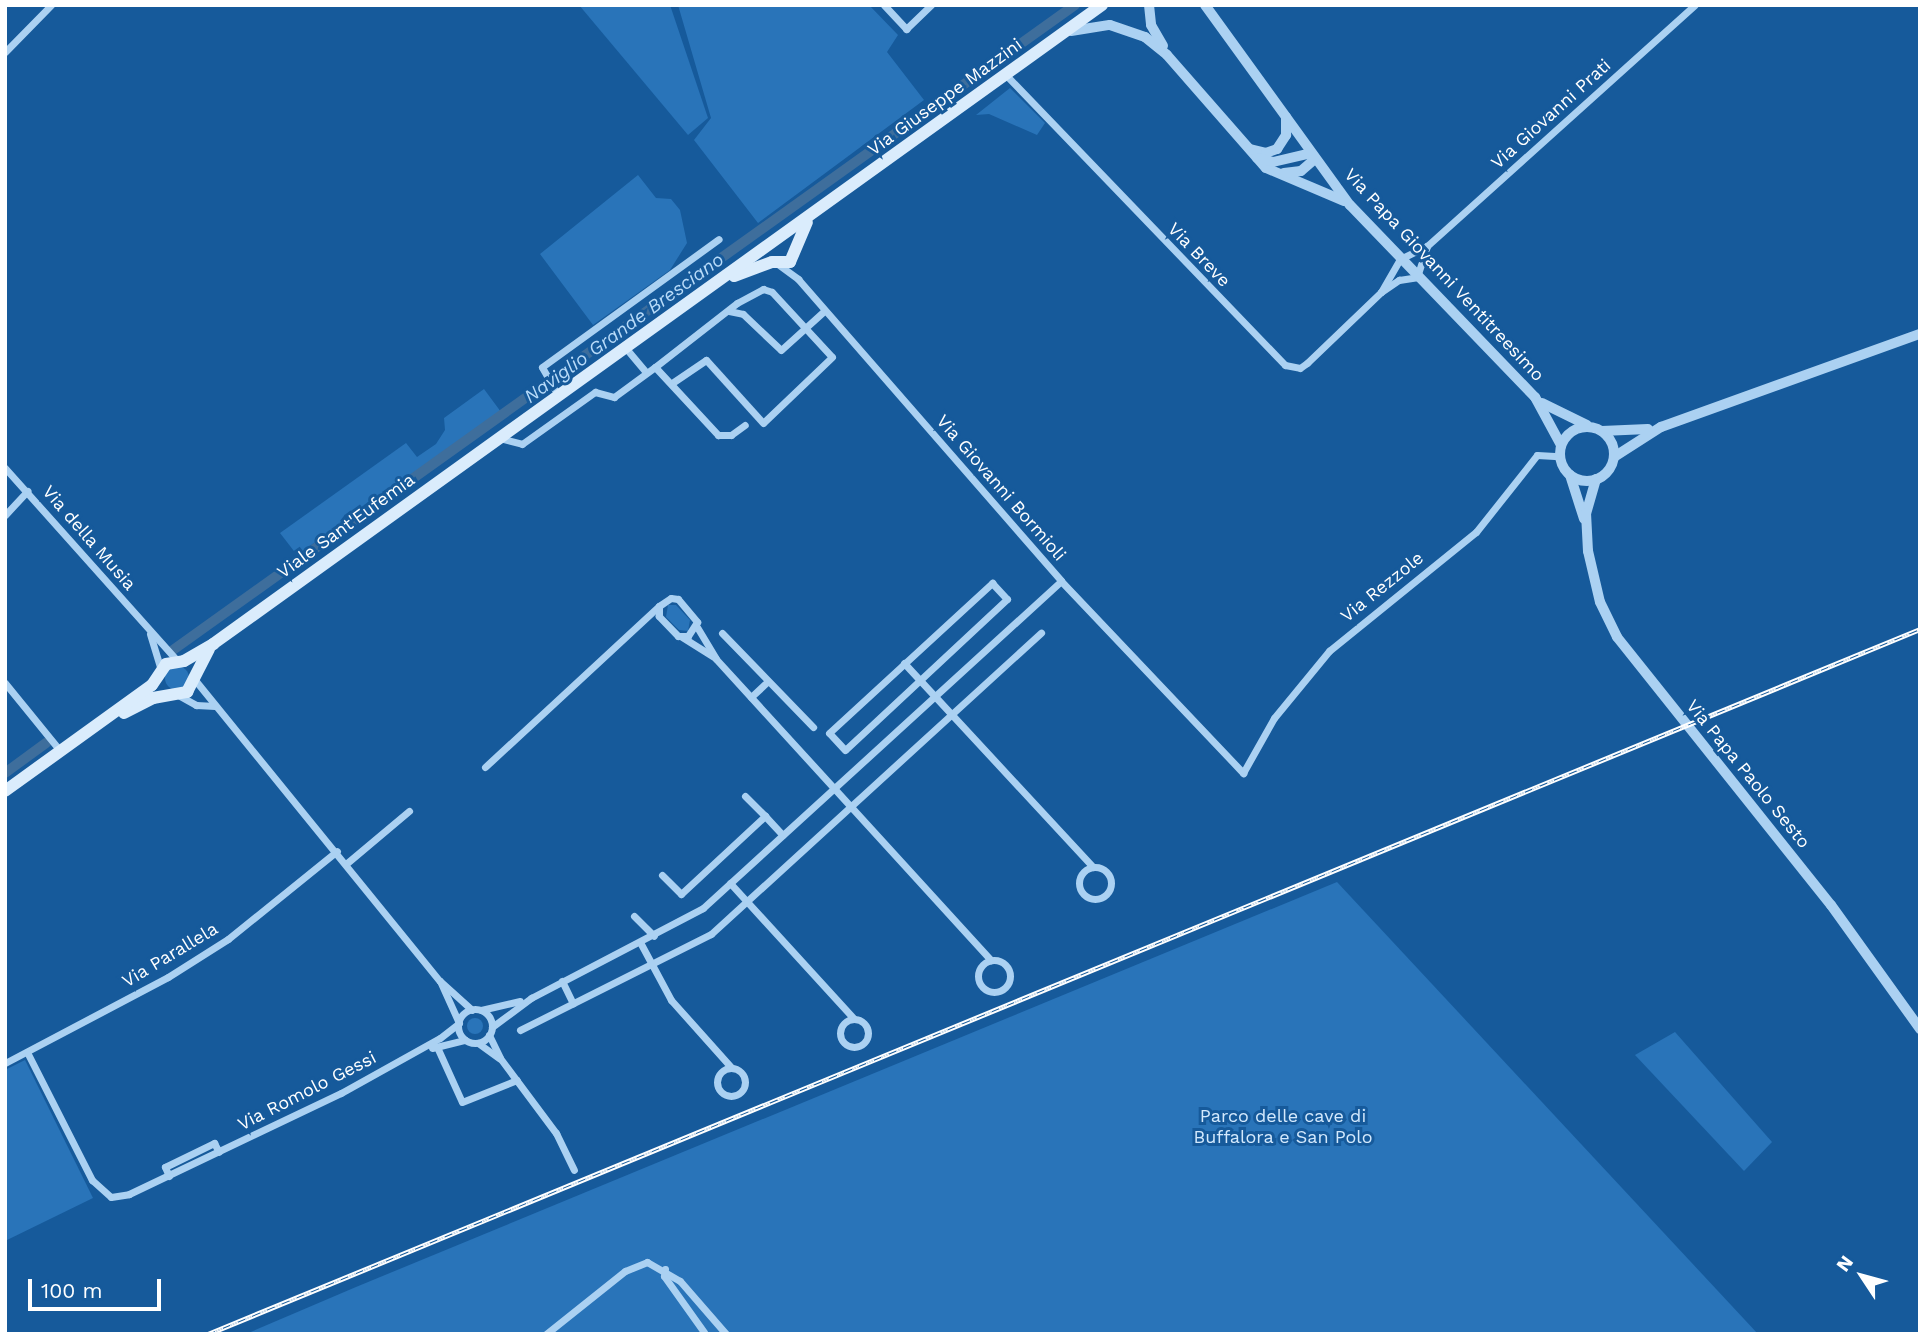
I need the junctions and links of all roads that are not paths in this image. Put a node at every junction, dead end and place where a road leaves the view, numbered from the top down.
1 (51, 5) edge
2 (884, 5) edge
3 (931, 5) edge
4 (1102, 5) edge
5 (1149, 5) edge
6 (1205, 5) edge
7 (1695, 5) edge
8 (1061, 34) junction
9 (5, 51) edge
10 (1167, 55) junction
11 (1005, 74) junction
12 (1286, 117) junction
13 (1245, 147) junction
14 (1313, 156) junction
15 (1255, 157) junction
16 (1278, 173) junction
17 (1350, 205) junction
18 (809, 219) junction
19 (719, 239) dead end
20 (773, 242) junction
21 (1427, 246) junction
22 (793, 251) junction
23 (1400, 259) junction
24 (775, 264) junction
25 (1417, 277) junction
26 (805, 287) junction
27 (1381, 292) junction
28 (748, 298) junction
29 (677, 309) junction
30 (728, 311) junction
31 (824, 311) junction
32 (743, 314) junction
33 (806, 328) junction
34 (1920, 334) edge
35 (624, 346) junction
36 (655, 367) junction
37 (645, 371) junction
38 (673, 383) junction
39 (555, 391) junction
40 (1535, 397) junction
41 (745, 425) dead end
42 (1590, 426) junction
43 (1661, 426) junction
44 (1602, 431) junction
45 (499, 438) junction
46 (1560, 451) junction
47 (1614, 457) junction
48 (5, 468) edge
49 (1570, 475) junction
50 (1596, 480) junction
51 (27, 491) junction
52 (5, 515) edge
53 (1586, 525) junction
54 (1061, 581) junction
55 (659, 606) junction
56 (659, 616) junction
57 (646, 619) junction
58 (697, 627) junction
59 (149, 630) junction
60 (722, 633) dead end
61 (1041, 633) dead end
62 (682, 637) junction
63 (214, 644) junction
64 (716, 659) junction
65 (180, 660) junction
66 (904, 663) junction
67 (160, 674) junction
68 (195, 677) junction
69 (920, 680) junction
70 (768, 681) junction
71 (5, 683) edge
72 (174, 695) junction
73 (751, 697) junction
74 (936, 697) junction
75 (215, 706) junction
76 (953, 714) junction
77 (102, 723) junction
78 (813, 727) dead end
79 (61, 752) junction
80 (485, 767) dead end
81 (832, 789) junction
82 (5, 791) edge
83 (745, 796) dead end
84 (850, 808) junction
85 (408, 811) dead end
86 (765, 817) junction
87 (783, 835) junction
88 (337, 851) junction
89 (347, 863) junction
90 (1093, 867) junction
91 (662, 875) dead end
92 (730, 883) junction
93 (749, 902) junction
94 (634, 916) dead end
95 (654, 936) junction
96 (640, 944) junction
97 (991, 960) junction
98 (652, 966) junction
99 (440, 981) junction
100 (562, 981) junction
101 (531, 998) junction
102 (573, 1004) junction
103 (476, 1010) junction
104 (854, 1019) junction
105 (458, 1023) junction
106 (1920, 1029) edge
107 (520, 1030) dead end
108 (490, 1031) junction
109 (465, 1040) junction
110 (478, 1043) junction
111 (437, 1046) junction
112 (27, 1052) junction
113 (409, 1057) junction
114 (500, 1058) junction
115 (5, 1063) edge
116 (731, 1068) junction
117 (517, 1080) junction
118 (574, 1170) dead end
119 (665, 1269) junction
120 (704, 1332) edge
121 (546, 1334) edge
122 (726, 1334) edge

1 - 9 street
2 - 3 street
4 - 8 main road, Via Giuseppe Mazzini
5 - 10 street
6 - 12 street, Via Papa Giovanni Ventitreesimo
7 - 21 street, Via Giovanni Prati
8 - 10 street
8 - 11 main road, Via Giuseppe Mazzini
10 - 13 street
11 - 18 main road, Via Giuseppe Mazzini
11 - 27 street, Via Breve
12 - 13 street
12 - 14 street, Via Papa Giovanni Ventitreesimo
13 - 15 street
14 - 15 street
14 - 16 street
14 - 17 street, Via Papa Giovanni Ventitreesimo
15 - 16 street
16 - 17 street
17 - 23 street, Via Papa Giovanni Ventitreesimo
18 - 20 main road, Via Giuseppe Mazzini
18 - 22 main road, Via Giuseppe Mazzini
19 - 39 street
20 - 22 main road
20 - 24 main road
20 - 29 main road, Viale Sant'Eufemia
21 - 23 street, Via Giovanni Prati
21 - 25 street
22 - 24 main road, Viale Sant'Eufemia
22 - 26 street
23 - 25 street, Via Papa Giovanni Ventitreesimo
23 - 27 street
24 - 26 street
24 - 29 main road, Viale Sant'Eufemia
25 - 27 street
25 - 40 street, Via Papa Giovanni Ventitreesimo
26 - 31 street, Via Giovanni Bormioli
28 - 30 street
28 - 32 street
28 - 33 street
29 - 35 main road, Viale Sant'Eufemia
30 - 32 street
30 - 36 street
31 - 33 street
31 - 54 street, Via Giovanni Bormioli
32 - 33 street
33 - 38 street
34 - 43 street
35 - 37 street
35 - 39 main road, Viale Sant'Eufemia
36 - 37 street
36 - 38 street
37 - 45 street
38 - 41 street
39 - 45 main road, Viale Sant'Eufemia
40 - 42 street, Via Papa Giovanni Ventitreesimo
40 - 46 street, Via Papa Giovanni Ventitreesimo
42 - 44 street
42 - 46 street
43 - 44 street
43 - 47 street
44 - 47 street
45 - 63 main road, Viale Sant'Eufemia
46 - 49 street
46 - 54 street, Via Rezzole
47 - 50 street
48 - 51 street, Via della Musia
49 - 50 street
49 - 53 street, Via Papa Paolo Sesto
50 - 53 street, Via Papa Paolo Sesto
51 - 52 street
51 - 59 street, Via della Musia
53 - 106 street, Via Papa Paolo Sesto
54 - 74 street, Via Giovanni Bormioli
55 - 56 street
55 - 57 street
55 - 58 street
56 - 57 street
56 - 62 street
57 - 80 street
58 - 62 street
58 - 64 street
59 - 65 street, Via della Musia
59 - 67 street, Via della Musia
60 - 70 street
61 - 76 street
62 - 64 street
63 - 65 main road, Viale Sant'Eufemia
63 - 68 main road, Viale Sant'Eufemia
64 - 73 street
65 - 67 main road, Viale Sant'Eufemia
65 - 68 main road
66 - 69 street
66 - 69 street
66 - 69 street
67 - 72 main road
67 - 77 main road, Viale Sant'Eufemia
68 - 72 main road, Viale Sant'Eufemia
68 - 75 street
69 - 74 street
70 - 73 street
70 - 78 street
71 - 79 street
72 - 75 street
72 - 77 main road, Viale Sant'Eufemia
73 - 81 street
74 - 76 street
74 - 81 street, Via Giovanni Bormioli
75 - 88 street
76 - 84 street
76 - 90 street
77 - 79 main road, Viale Sant'Eufemia
79 - 82 main road, Viale Sant'Eufemia
81 - 84 street
81 - 87 street, Via Giovanni Bormioli
83 - 86 street
84 - 93 street
84 - 97 street
85 - 89 street
86 - 87 street
86 - 91 street
87 - 92 street, Via Giovanni Bormioli
88 - 89 street
88 - 112 street, Via Parallela
89 - 99 street
90 - 90 street
92 - 93 street
92 - 95 street, Via Giovanni Bormioli
93 - 98 street
93 - 104 street
94 - 95 street
95 - 96 street, Via Giovanni Bormioli
96 - 98 street
96 - 100 street, Via Giovanni Bormioli
97 - 97 street
98 - 102 street
98 - 116 street
99 - 103 street
99 - 105 street
100 - 101 street, Via Giovanni Bormioli
100 - 102 street
101 - 103 street, Via Giovanni Bormioli
101 - 108 street, Via Giovanni Bormioli
102 - 107 street
103 - 105 street
103 - 108 street
104 - 104 street
105 - 109 street
105 - 113 street, Via Romolo Gessi
108 - 110 street
108 - 114 street
109 - 110 street
109 - 111 street, Via Romolo Gessi
110 - 114 street
111 - 113 street, Via Romolo Gessi
111 - 117 street
112 - 113 street, Via Romolo Gessi
112 - 115 street, Via Parallela
114 - 117 street
116 - 116 street
117 - 118 street
119 - 120 street
119 - 121 street
119 - 122 street

